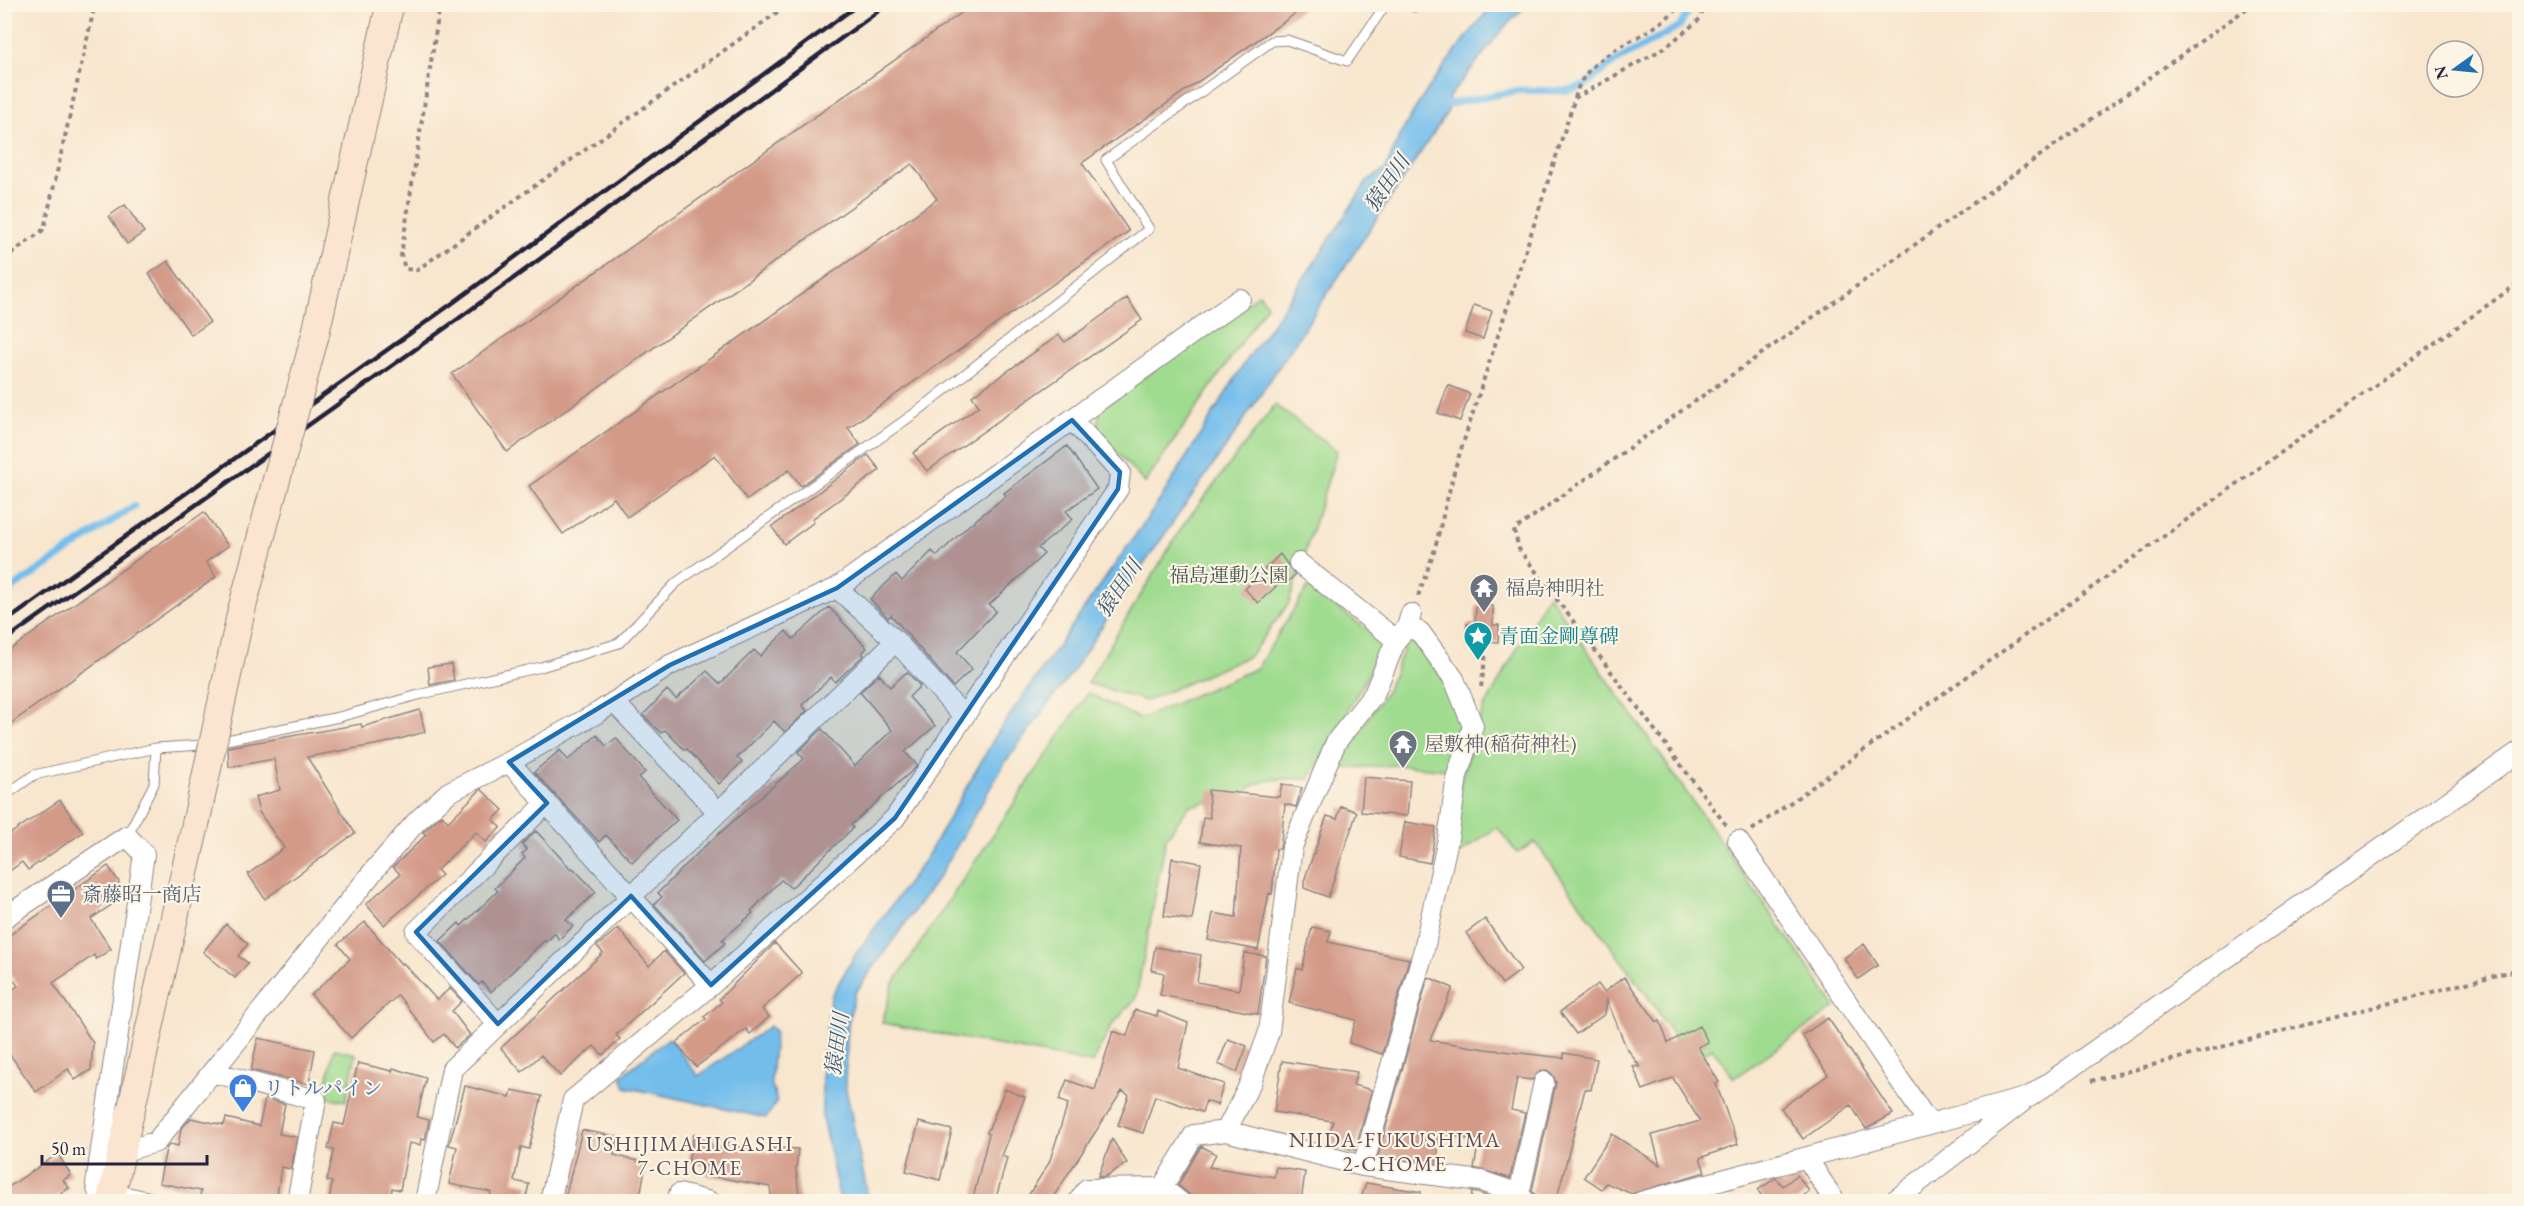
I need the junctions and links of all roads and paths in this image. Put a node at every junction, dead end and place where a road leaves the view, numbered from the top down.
1 (95, 4) edge
2 (390, 4) edge
3 (440, 4) edge
4 (789, 4) edge
5 (1386, 4) edge
6 (1410, 4) edge
7 (1416, 4) edge
8 (1680, 4) edge
9 (1705, 4) edge
10 (2253, 4) edge
11 (2508, 4) edge
12 (2520, 20) edge
13 (1575, 95) junction
14 (4, 258) edge
15 (2520, 282) edge
16 (1240, 299) dead end
17 (1072, 420) junction
18 (1299, 563) dead end
19 (837, 588) junction
20 (1405, 627) junction
21 (896, 641) junction
22 (1483, 644) dead end
23 (614, 702) junction
24 (1467, 711) junction
25 (963, 716) junction
26 (156, 748) junction
27 (2520, 751) edge
28 (509, 762) junction
29 (4, 796) edge
30 (547, 803) junction
31 (718, 812) junction
32 (127, 836) junction
33 (1738, 841) junction
34 (631, 896) junction
35 (4, 918) edge
36 (2520, 969) edge
37 (711, 985) junction
38 (498, 1024) junction
39 (213, 1072) junction
40 (1544, 1082) dead end
41 (2086, 1082) dead end
42 (2029, 1097) junction
43 (1928, 1122) junction
44 (1226, 1131) junction
45 (124, 1151) junction
46 (1807, 1158) junction
47 (1363, 1166) junction
48 (1162, 1188) junction
49 (1523, 1198) edge
50 (107, 1199) edge
51 (149, 1202) edge
52 (297, 1202) edge
53 (425, 1202) edge
54 (550, 1202) edge
55 (678, 1202) edge
56 (710, 1202) edge
57 (1078, 1202) edge
58 (1180, 1202) edge
59 (1641, 1202) edge
60 (1835, 1202) edge
61 (1893, 1202) edge

1 - 14 path
2 - 45 street, bridge
3 - 4 path
5 - 26 lane
6 - 7 lane
8 - 13 path
9 - 13 path
10 - 33 path
11 - 12 path
13 - 20 path
15 - 33 path
16 - 17 street
17 - 19 street
17 - 25 street
18 - 20 street
19 - 21 street
19 - 23 street
20 - 24 street
20 - 44 street
21 - 25 street
21 - 31 street
22 - 24 path
23 - 28 street
23 - 31 street
24 - 47 street
25 - 37 street
26 - 29 lane
26 - 32 lane
27 - 42 street
28 - 30 street
28 - 39 street
30 - 34 street
30 - 38 street
31 - 34 street
32 - 35 street
32 - 50 street
33 - 43 street
34 - 37 street
34 - 38 street
36 - 41 path
37 - 54 street
38 - 53 street
39 - 45 street
39 - 52 street
40 - 49 street
42 - 43 street
42 - 61 street
43 - 46 street
44 - 47 street
44 - 48 street
45 - 50 street
46 - 59 street
46 - 60 street
47 - 49 street
48 - 57 street
48 - 58 street
50 - 51 street
55 - 56 street

